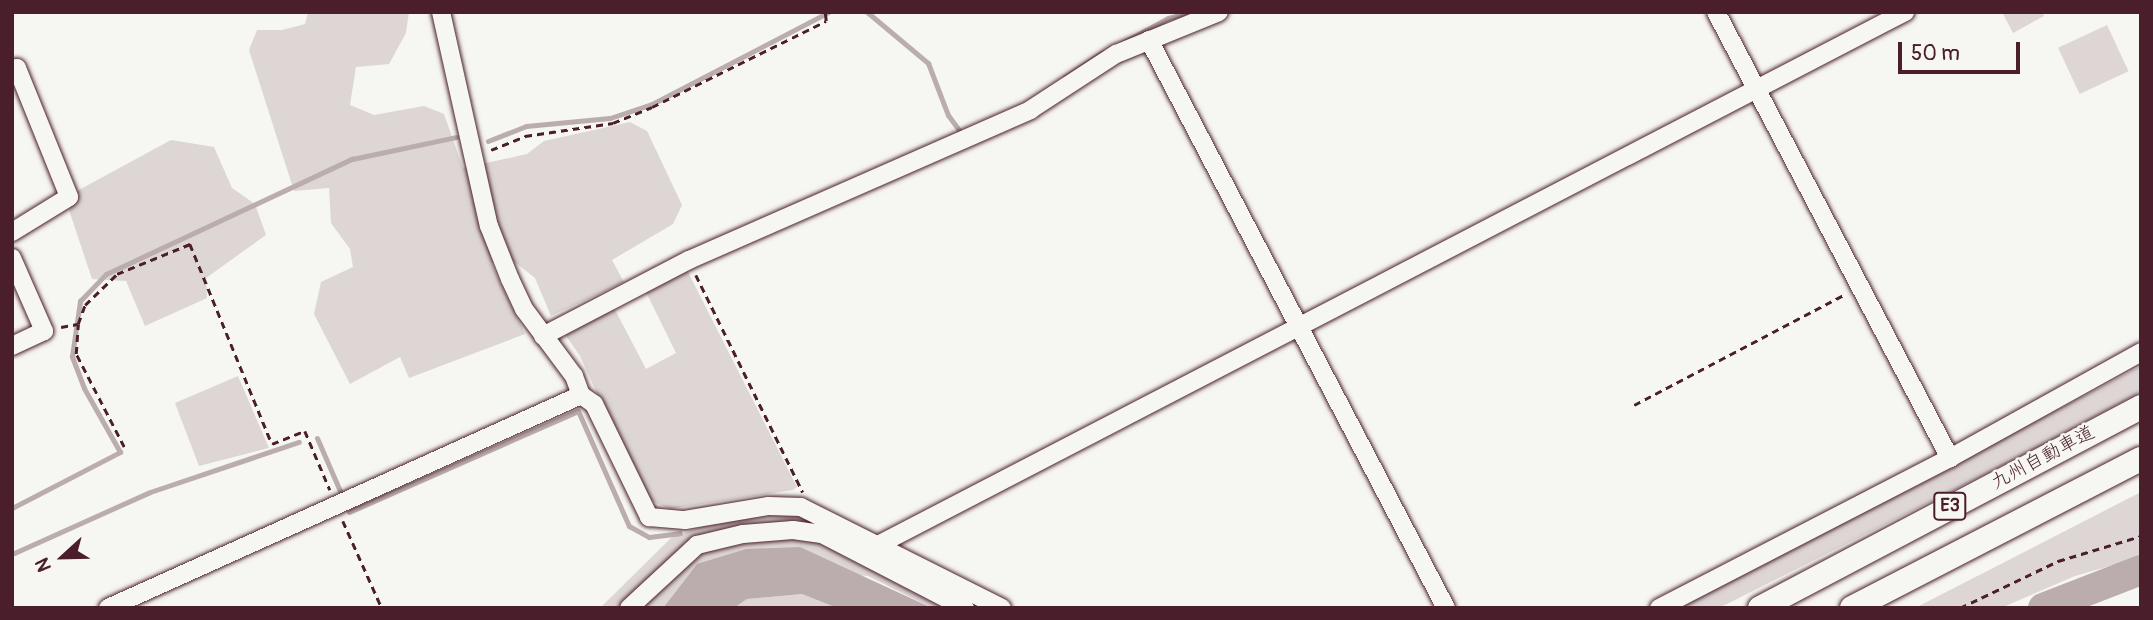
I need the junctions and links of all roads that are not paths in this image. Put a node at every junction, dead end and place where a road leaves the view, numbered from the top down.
1 (441, 12) edge
2 (1219, 12) edge
3 (1716, 12) edge
4 (1905, 12) edge
5 (1149, 40) junction
6 (12, 69) edge
7 (1756, 89) junction
8 (12, 232) edge
9 (12, 258) edge
10 (1299, 327) junction
11 (543, 336) junction
12 (12, 346) edge
13 (2141, 352) edge
14 (581, 396) junction
15 (2141, 407) edge
16 (1950, 458) junction
17 (2141, 459) edge
18 (880, 544) junction
19 (108, 608) edge
20 (629, 608) edge
21 (965, 608) edge
22 (1002, 608) edge
23 (1446, 608) edge
24 (1659, 608) edge
25 (1760, 608) edge
26 (1852, 608) edge

1 - 11 street
2 - 5 street
3 - 7 street
4 - 7 street
5 - 10 street
5 - 11 street
6 - 8 street
7 - 10 street
7 - 16 street
9 - 12 street
10 - 18 street
10 - 23 street
11 - 14 street
13 - 16 street
14 - 18 street
14 - 19 street
15 - 25 highway, 九州自動車道 / E3
16 - 24 street
17 - 26 highway, E3
18 - 22 street
20 - 21 street

